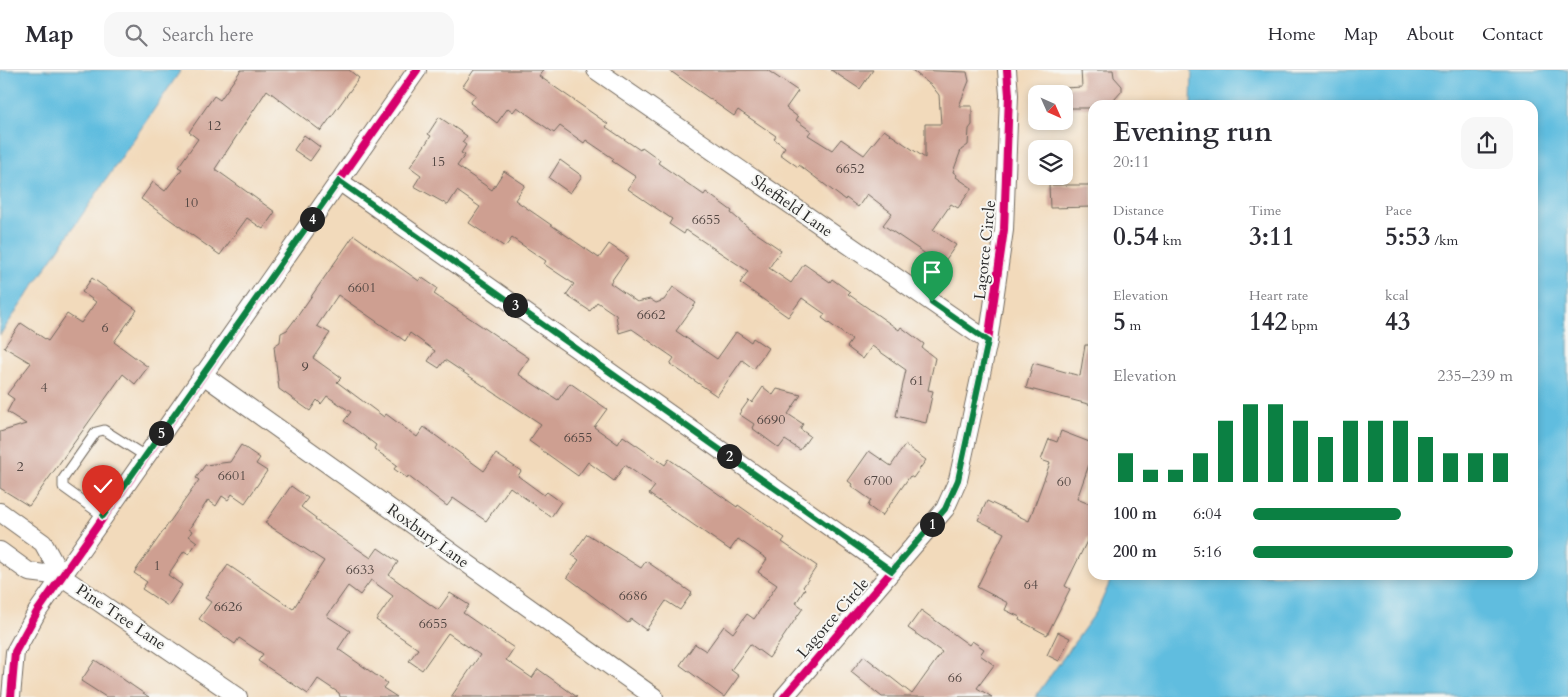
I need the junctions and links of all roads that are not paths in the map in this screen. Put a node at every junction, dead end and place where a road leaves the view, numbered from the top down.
1 (417, 70) edge
2 (596, 70) edge
3 (1007, 70) edge
4 (339, 181) junction
5 (988, 341) junction
6 (202, 374) junction
7 (145, 456) junction
8 (0, 513) edge
9 (103, 516) junction
10 (0, 552) edge
11 (892, 571) junction
12 (61, 576) junction
13 (11, 697) edge
14 (238, 697) edge
15 (654, 697) edge
16 (784, 697) edge

1 - 4 street
2 - 5 street, Sheffield Lane
3 - 5 street, Lagorce Circle
4 - 6 street
4 - 11 street
5 - 11 street, Lagorce Circle
6 - 7 street
6 - 15 street, Roxbury Lane
7 - 9 street
7 - 9 lane
8 - 12 street
9 - 12 street
10 - 12 street, Pine Tree Lane
11 - 16 street, Lagorce Circle
12 - 13 street
12 - 14 street, Pine Tree Lane

